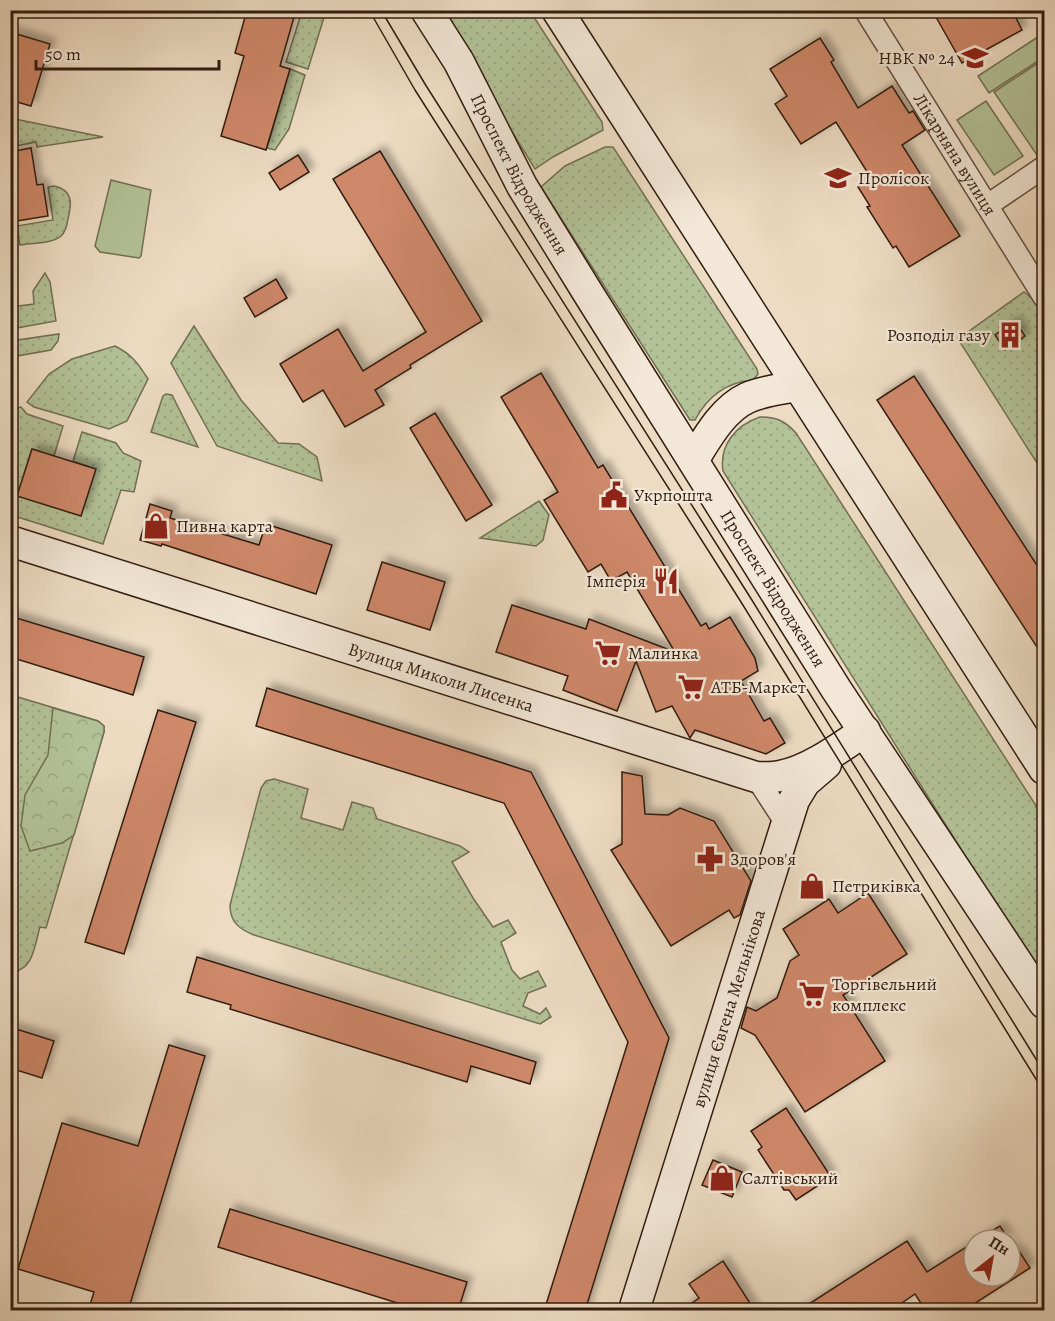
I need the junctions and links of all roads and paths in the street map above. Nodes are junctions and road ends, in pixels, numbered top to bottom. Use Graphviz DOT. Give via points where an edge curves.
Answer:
graph roads {
  1 [pos="426,10"];
  2 [pos="557,10"];
  3 [pos="865,10"];
  4 [pos="1044,167"];
  5 [pos="988,205"];
  6 [pos="1044,297"];
  7 [pos="798,386"];
  8 [pos="693,459"];
  9 [pos="10,541"];
  10 [pos="866,731"];
  11 [pos="1044,769"];
  12 [pos="756,777"];
  13 [pos="786,823"];
  14 [pos="1042,996"];
  15 [pos="634,1311"];
  1 -- 8 [label="main road, Проспект Відродження" via="459,62 522,186"];
  2 -- 7 [label="main road"];
  3 -- 5 [label="street, Лікарняна вулиця"];
  4 -- 5 [label="street"];
  5 -- 6 [label="street, Лікарняна вулиця"];
  7 -- 8 [label="main road" via="744,399 711,432"];
  7 -- 11 [label="main road"];
  8 -- 10 [label="main road, Проспект Відродження"];
  9 -- 12 [label="main road, Вулиця Миколи Лисенка"];
  10 -- 12 [label="main road, Вулиця Миколи Лисенка" via="798,770"];
  10 -- 13 [label="main road, вулиця Євгена Мельнікова" via="805,782"];
  10 -- 14 [label="main road, Проспект Відродження"];
  12 -- 13 [label="street"];
  13 -- 15 [label="main road, вулиця Євгена Мельнікова"];
}
